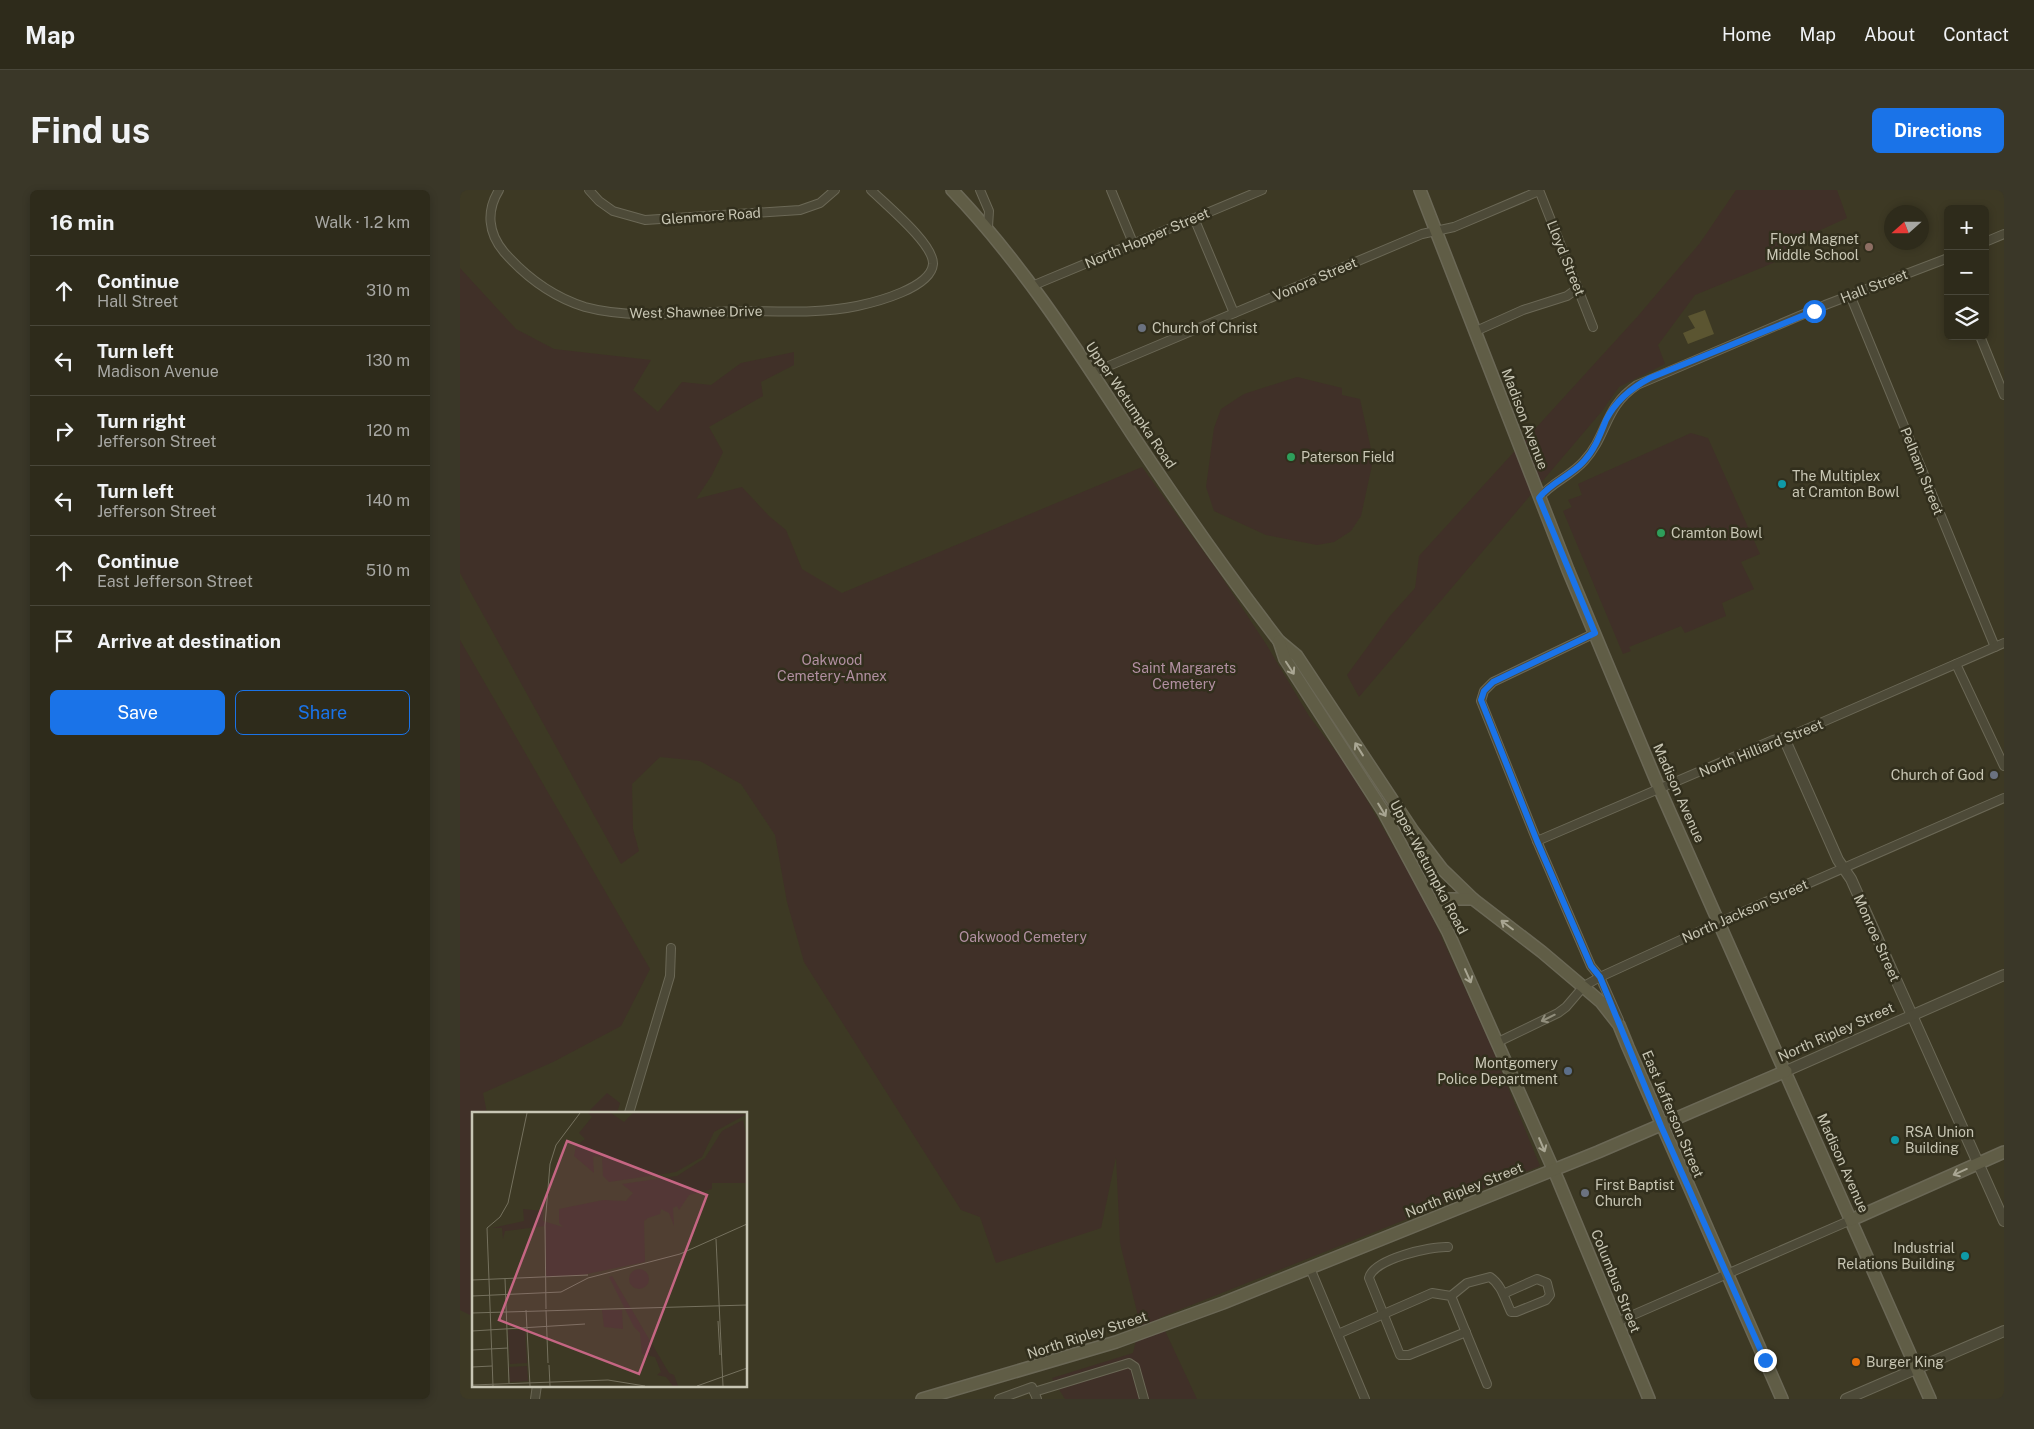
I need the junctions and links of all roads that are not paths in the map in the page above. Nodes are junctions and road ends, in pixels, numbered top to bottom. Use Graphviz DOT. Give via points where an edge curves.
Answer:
graph roads {
  1 [pos="499,190"];
  2 [pos="589,190"];
  3 [pos="835,190"];
  4 [pos="870,190"];
  5 [pos="952,190"];
  6 [pos="980,190"];
  7 [pos="1111,190"];
  8 [pos="1262,190"];
  9 [pos="1420,190"];
  10 [pos="1539,190"];
  11 [pos="1248,193"];
  12 [pos="1194,218"];
  13 [pos="988,227"];
  14 [pos="1437,231"];
  15 [pos="2004,234"];
  16 [pos="1989,240"];
  17 [pos="1133,243"];
  18 [pos="1944,260"];
  19 [pos="1032,286"];
  20 [pos="1578,288"];
  21 [pos="1850,295"];
  22 [pos="1234,313"];
  23 [pos="1593,327"];
  24 [pos="1476,331"];
  25 [pos="1982,340"];
  26 [pos="1092,373"];
  27 [pos="2004,395"];
  28 [pos="1539,498"];
  29 [pos="1595,633"];
  30 [pos="1279,641"];
  31 [pos="2004,643"];
  32 [pos="1995,647"];
  33 [pos="1956,664"];
  34 [pos="1784,738"];
  35 [pos="2004,766"];
  36 [pos="1375,774"];
  37 [pos="1365,781"];
  38 [pos="1660,790"];
  39 [pos="2004,798"];
  40 [pos="1537,841"];
  41 [pos="1844,868"];
  42 [pos="1473,899"];
  43 [pos="1720,922"];
  44 [pos="1448,932"];
  45 [pos="671,948"];
  46 [pos="2004,975"];
  47 [pos="1600,977"];
  48 [pos="1584,986"];
  49 [pos="1912,1015"];
  50 [pos="1498,1042"];
  51 [pos="1628,1047"];
  52 [pos="1786,1071"];
  53 [pos="629,1112"];
  54 [pos="1532,1120"];
  55 [pos="1661,1126"];
  56 [pos="2004,1152"];
  57 [pos="1978,1163"];
  58 [pos="1554,1170"];
  59 [pos="1851,1220"];
  60 [pos="2004,1221"];
  61 [pos="1448,1247"];
  62 [pos="1310,1268"];
  63 [pos="1728,1275"];
  64 [pos="1503,1294"];
  65 [pos="1450,1296"];
  66 [pos="1382,1315"];
  67 [pos="1617,1322"];
  68 [pos="2004,1331"];
  69 [pos="1466,1332"];
  70 [pos="1338,1334"];
  71 [pos="1917,1369"];
  72 [pos="1487,1384"];
  73 [pos="538,1386"];
  74 [pos="1034,1393"];
  75 [pos="937,1397"];
  76 [pos="535,1399"];
  77 [pos="922,1399"];
  78 [pos="999,1399"];
  79 [pos="1144,1399"];
  80 [pos="1366,1399"];
  81 [pos="1649,1399"];
  82 [pos="1782,1399"];
  83 [pos="1846,1399"];
  84 [pos="1930,1399"];
  1 -- 4 [label="street, West Shawnee Drive" via="490,214 495,241 528,277 583,306 621,313 816,310 856,306 916,285 927,277 933,263 926,246"];
  2 -- 3 [label="street, Glenmore Road" via="613,211 645,220 800,210 820,203"];
  5 -- 13 [label="main road, Upper Wetumpka Road"];
  6 -- 13 [label="street" via="988,211"];
  7 -- 17 [label="street"];
  8 -- 11 [label="street, North Hopper Street"];
  9 -- 14 [label="main road, Madison Avenue"];
  10 -- 14 [label="street, Vonora Street" via="1454,227"];
  10 -- 20 [label="street, Lloyd Street"];
  11 -- 12 [label="street, North Hopper Street"];
  12 -- 17 [label="street, North Hopper Street"];
  12 -- 22 [label="street"];
  13 -- 19 [label="main road, Upper Wetumpka Road"];
  14 -- 22 [label="street, Vonora Street" via="1422,234"];
  14 -- 24 [label="main road, Madison Avenue"];
  15 -- 16 [label="street"];
  17 -- 19 [label="street, North Hopper Street"];
  18 -- 21 [label="street, Hall Street"];
  19 -- 26 [label="main road, Upper Wetumpka Road"];
  20 -- 23 [label="street, Lloyd Street"];
  20 -- 24 [label="street" via="1567,296 1523,310"];
  21 -- 28 [label="street, Hall Street" via="1637,385 1614,407 1595,447 1584,461"];
  21 -- 32 [label="street, Pelham Street"];
  22 -- 26 [label="street, Vonora Street"];
  24 -- 28 [label="main road, Madison Avenue"];
  25 -- 27 [label="street"];
  26 -- 30 [label="main road, Upper Wetumpka Road" via="1180,504"];
  28 -- 29 [label="main road, Madison Avenue"];
  29 -- 38 [label="main road, Madison Avenue"];
  29 -- 40 [label="street, East Jefferson Street" via="1493,682 1481,696"];
  36 -- 30 [label="main road, Upper Wetumpka Road, one-way" via="1291,649"];
  30 -- 37 [label="main road, Upper Wetumpka Road, one-way" via="1285,659"];
  31 -- 32 [label="street, North Hilliard Street"];
  32 -- 33 [label="street, North Hilliard Street"];
  33 -- 34 [label="street, North Hilliard Street"];
  33 -- 35 [label="street"];
  34 -- 38 [label="street, North Hilliard Street"];
  34 -- 41 [label="street, Monroe Street"];
  36 -- 37 [label="main road"];
  36 -- 42 [label="main road, Upper Wetumpka Road" via="1427,850 1453,882"];
  37 -- 44 [label="main road, Upper Wetumpka Road, one-way"];
  38 -- 40 [label="street, North Hilliard Street"];
  38 -- 43 [label="main road, Madison Avenue"];
  39 -- 41 [label="street, North Jackson Street"];
  40 -- 47 [label="street, East Jefferson Street" via="1591,966"];
  41 -- 43 [label="street, North Jackson Street"];
  41 -- 49 [label="street, Monroe Street"];
  42 -- 44 [label="main road" via="1454,897 1444,902"];
  48 -- 42 [label="main road, Upper Wetumpka Road, one-way"];
  43 -- 47 [label="street, North Jackson Street"];
  43 -- 52 [label="main road, Madison Avenue"];
  44 -- 50 [label="main road, Upper Wetumpka Road, one-way"];
  45 -- 53 [label="street" via="670,976"];
  46 -- 49 [label="street, North Ripley Street"];
  47 -- 48 [label="street, North Jackson Street"];
  47 -- 51 [label="street, East Jefferson Street"];
  48 -- 50 [label="street, North Jackson Street, one-way" via="1558,1013"];
  48 -- 51 [label="main road, Upper Wetumpka Road" via="1611,1013"];
  49 -- 52 [label="street, North Ripley Street"];
  49 -- 57 [label="street, Monroe Street"];
  50 -- 54 [label="main road, Upper Wetumpka Road"];
  51 -- 55 [label="main road, East Jefferson Street"];
  52 -- 55 [label="main road, North Ripley Street"];
  52 -- 59 [label="main road, Madison Avenue"];
  54 -- 58 [label="main road, Columbus Street, one-way"];
  55 -- 58 [label="main road, North Ripley Street"];
  55 -- 63 [label="main road, East Jefferson Street"];
  56 -- 57 [label="main road"];
  57 -- 59 [label="main road, one-way"];
  57 -- 60 [label="street, Monroe Street"];
  58 -- 62 [label="main road, North Ripley Street"];
  58 -- 67 [label="main road, Columbus Street"];
  59 -- 63 [label="street"];
  59 -- 71 [label="main road, Madison Avenue"];
  61 -- 66 [label="street" via="1426,1248 1373,1269 1369,1278"];
  62 -- 70 [label="street"];
  62 -- 75 [label="main road, North Ripley Street" via="1116,1342"];
  63 -- 67 [label="street"];
  63 -- 82 [label="main road, East Jefferson Street"];
  64 -- 64 [label="street" via="1511,1312 1516,1312 1546,1300 1550,1289 1547,1283 1537,1279"];
  64 -- 65 [label="street" via="1494,1280 1486,1277 1467,1284"];
  65 -- 66 [label="street" via="1432,1293"];
  65 -- 69 [label="street"];
  66 -- 69 [label="street" via="1400,1355 1405,1356"];
  66 -- 70 [label="street"];
  67 -- 81 [label="main road, Columbus Street"];
  68 -- 71 [label="street"];
  69 -- 72 [label="street"];
  70 -- 80 [label="street"];
  71 -- 83 [label="street"];
  71 -- 84 [label="main road, Madison Avenue"];
  73 -- 76 [label="street"];
  74 -- 78 [label="street"];
  74 -- 79 [label="street" via="1125,1363 1134,1367"];
  75 -- 77 [label="main road, North Ripley Street"];
}
